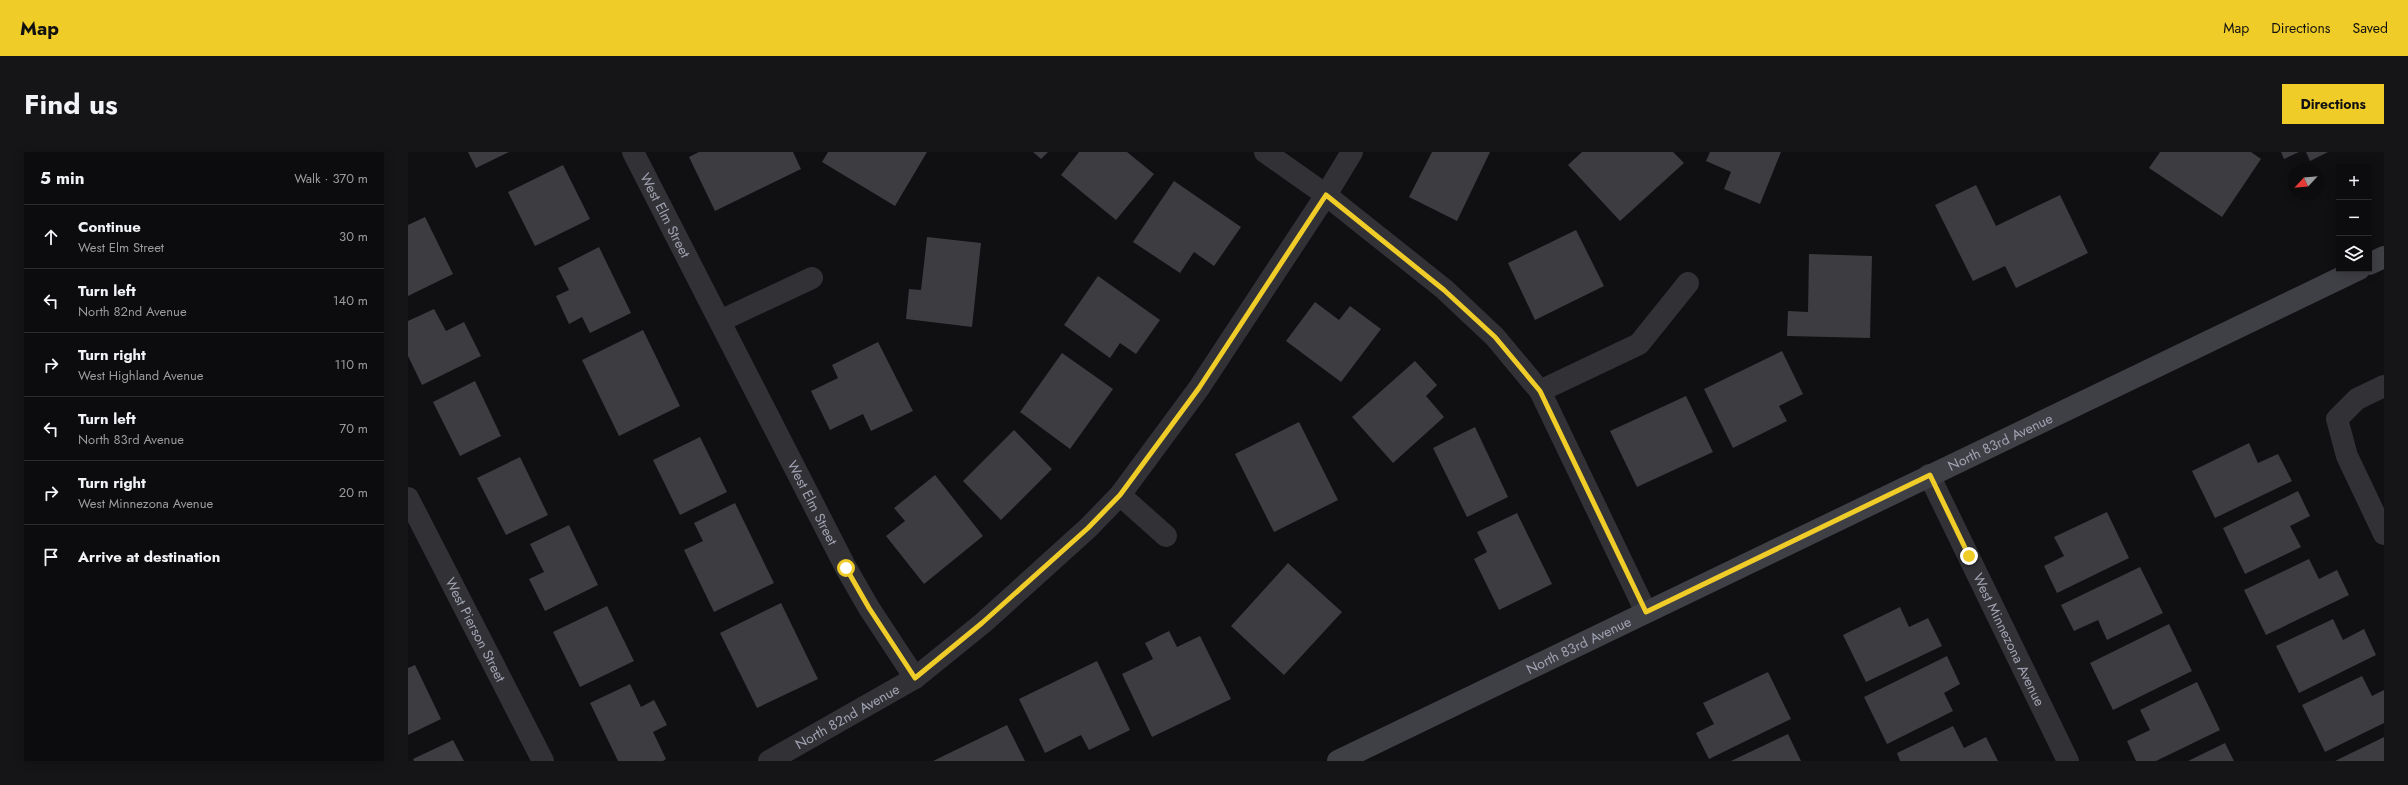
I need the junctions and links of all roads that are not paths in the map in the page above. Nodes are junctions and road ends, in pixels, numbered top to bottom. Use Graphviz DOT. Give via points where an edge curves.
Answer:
graph roads {
  1 [pos="633,152"];
  2 [pos="1265,152"];
  3 [pos="1352,152"];
  4 [pos="1326,195"];
  5 [pos="2384,257"];
  6 [pos="2372,263"];
  7 [pos="2353,272"];
  8 [pos="812,278"];
  9 [pos="1688,283"];
  10 [pos="720,321"];
  11 [pos="2384,386"];
  12 [pos="1540,391"];
  13 [pos="1930,475"];
  14 [pos="1120,495"];
  15 [pos="408,498"];
  16 [pos="2384,534"];
  17 [pos="1166,536"];
  18 [pos="1646,612"];
  19 [pos="915,678"];
  20 [pos="543,761"];
  21 [pos="769,761"];
  22 [pos="1338,761"];
  23 [pos="2068,761"];
  1 -- 10 [label="street, West Elm Street"];
  2 -- 4 [label="street"];
  3 -- 4 [label="street, North 82nd Avenue"];
  4 -- 12 [label="street" via="1450,295 1495,337"];
  4 -- 14 [label="street, North 82nd Avenue" via="1199,388"];
  5 -- 6 [label="main road"];
  7 -- 13 [label="main road, North 83rd Avenue"];
  8 -- 10 [label="street"];
  9 -- 12 [label="street" via="1638,344"];
  10 -- 19 [label="street, West Elm Street" via="846,568"];
  11 -- 16 [label="street" via="2357,399 2337,420 2347,456"];
  12 -- 18 [label="street"];
  13 -- 18 [label="main road, North 83rd Avenue"];
  13 -- 23 [label="street, West Minnezona Avenue"];
  14 -- 17 [label="street"];
  14 -- 19 [label="street, North 82nd Avenue" via="1088,528 982,623"];
  15 -- 20 [label="street, West Pierson Street"];
  18 -- 22 [label="main road, North 83rd Avenue"];
  19 -- 21 [label="street, North 82nd Avenue"];
}
